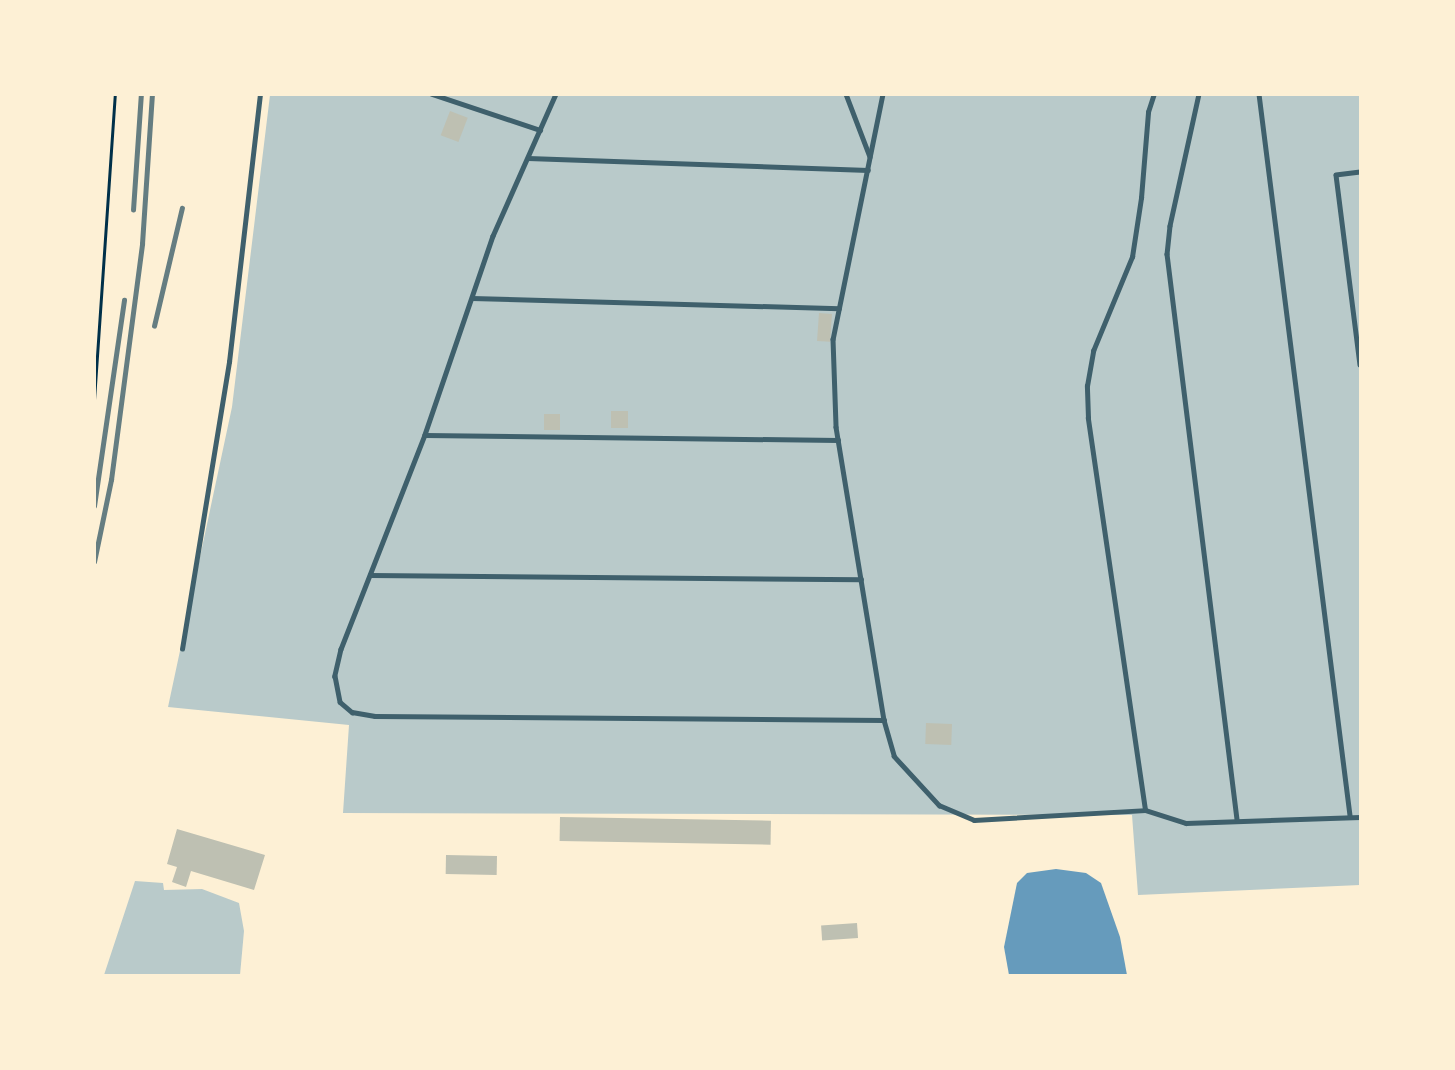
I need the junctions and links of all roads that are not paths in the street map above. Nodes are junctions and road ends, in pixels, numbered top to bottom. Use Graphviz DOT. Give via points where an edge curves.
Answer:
graph roads {
  1 [pos="260,94"];
  2 [pos="432,94"];
  3 [pos="556,94"];
  4 [pos="846,94"];
  5 [pos="883,94"];
  6 [pos="1154,94"];
  7 [pos="1199,94"];
  8 [pos="1259,94"];
  9 [pos="540,130"];
  10 [pos="527,158"];
  11 [pos="870,158"];
  12 [pos="868,170"];
  13 [pos="1360,172"];
  14 [pos="472,298"];
  15 [pos="839,308"];
  16 [pos="1360,364"];
  17 [pos="425,435"];
  18 [pos="838,440"];
  19 [pos="370,575"];
  20 [pos="861,579"];
  21 [pos="182,649"];
  22 [pos="884,720"];
  23 [pos="1145,810"];
  24 [pos="1350,815"];
  25 [pos="1360,817"];
  26 [pos="1237,819"];
  1 -- 21 [label="lane" via="229,362"];
  2 -- 9 [label="lane"];
  3 -- 9 [label="lane"];
  4 -- 11 [label="lane"];
  5 -- 11 [label="lane"];
  6 -- 23 [label="lane" via="1148,112 1132,257 1093,351 1087,386"];
  7 -- 26 [label="lane" via="1167,254"];
  8 -- 24 [label="lane"];
  9 -- 10 [label="lane"];
  10 -- 12 [label="lane"];
  10 -- 14 [label="lane"];
  11 -- 12 [label="lane"];
  12 -- 15 [label="lane"];
  13 -- 16 [label="lane" via="1336,175"];
  14 -- 15 [label="lane"];
  14 -- 17 [label="lane"];
  15 -- 18 [label="lane" via="833,339"];
  17 -- 18 [label="lane"];
  17 -- 19 [label="lane"];
  18 -- 20 [label="lane"];
  19 -- 20 [label="lane"];
  19 -- 22 [label="lane" via="335,676 340,702 352,712 375,716"];
  20 -- 22 [label="lane"];
  22 -- 23 [label="lane" via="894,756 939,805 974,820"];
  23 -- 26 [label="lane" via="1186,824"];
  24 -- 25 [label="lane"];
  24 -- 26 [label="lane"];
}
